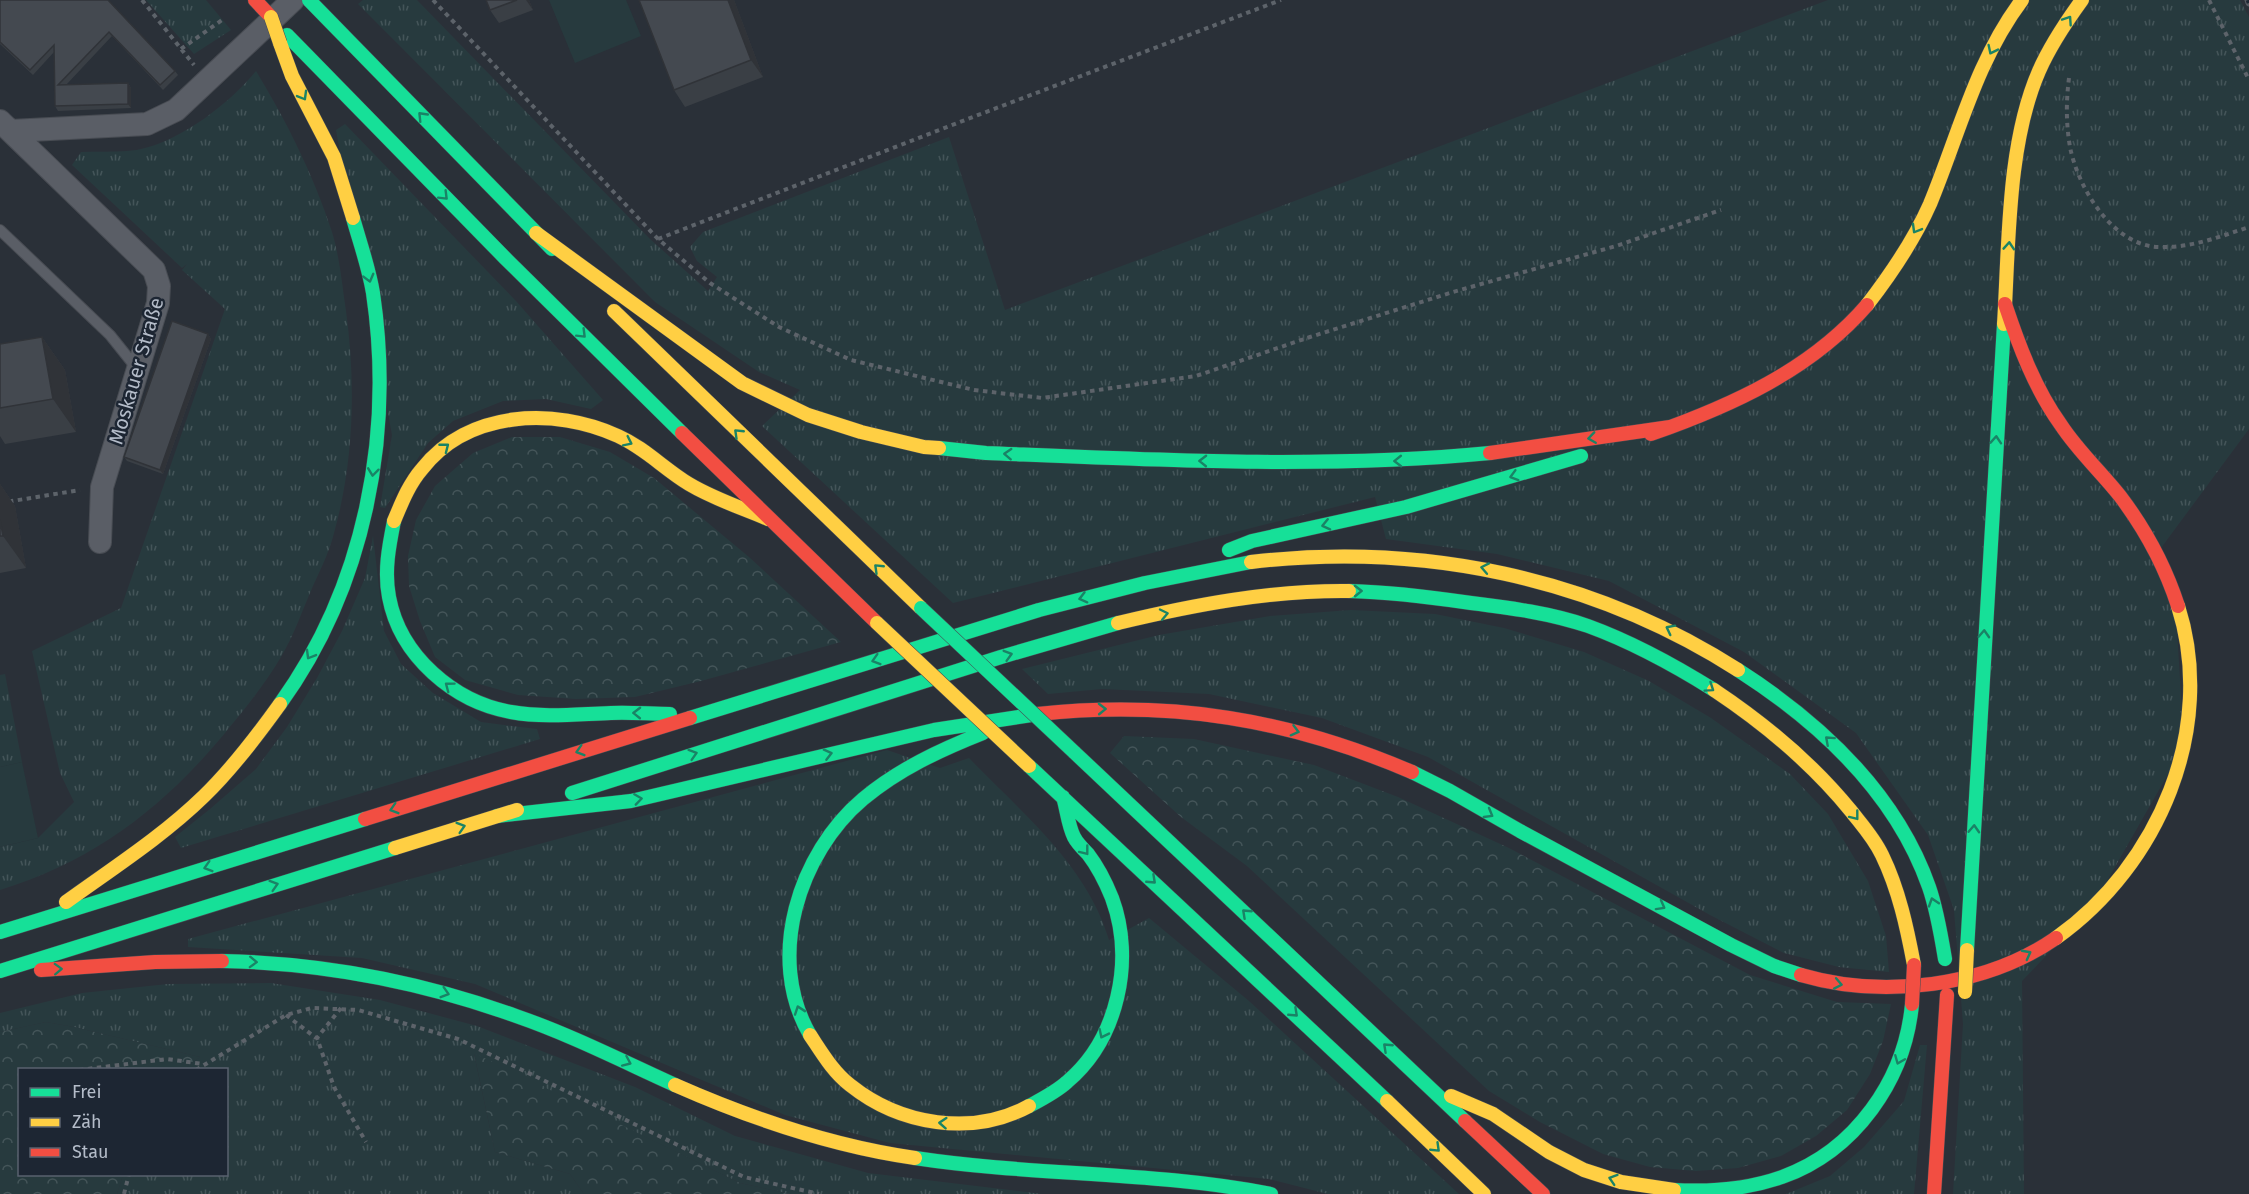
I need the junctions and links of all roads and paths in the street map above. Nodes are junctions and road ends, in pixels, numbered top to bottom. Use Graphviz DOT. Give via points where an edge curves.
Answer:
graph roads {
  1 [pos="142,0"];
  2 [pos="293,0"];
  3 [pos="433,0"];
  4 [pos="1281,0"];
  5 [pos="2022,0"];
  6 [pos="2082,0"];
  7 [pos="2209,0"];
  8 [pos="256,2"];
  9 [pos="313,4"];
  10 [pos="222,20"];
  11 [pos="284,39"];
  12 [pos="182,49"];
  13 [pos="2069,71"];
  14 [pos="207,80"];
  15 [pos="2249,80"];
  16 [pos="4,131"];
  17 [pos="1721,210"];
  18 [pos="2249,227"];
  19 [pos="0,230"];
  20 [pos="536,233"];
  21 [pos="658,239"];
  22 [pos="2005,304"];
  23 [pos="138,370"];
  24 [pos="1670,427"];
  25 [pos="102,487"];
  26 [pos="0,502"];
  27 [pos="768,519"];
  28 [pos="100,542"];
  29 [pos="1140,583"];
  30 [pos="1043,712"];
  31 [pos="696,715"];
  32 [pos="1063,798"];
  33 [pos="496,816"];
  34 [pos="42,918"];
  35 [pos="0,932"];
  36 [pos="0,971"];
  37 [pos="341,1008"];
  38 [pos="286,1015"];
  39 [pos="316,1038"];
  40 [pos="204,1064"];
  41 [pos="95,1068"];
  42 [pos="199,1068"];
  43 [pos="1941,1073"];
  44 [pos="1430,1087"];
  45 [pos="366,1142"];
  46 [pos="128,1176"];
  47 [pos="124,1194"];
  48 [pos="819,1194"];
  49 [pos="1271,1194"];
  50 [pos="1484,1194"];
  51 [pos="1543,1194"];
  52 [pos="1934,1194"];
  1 -- 12 [label="path"];
  2 -- 14 [label="street"];
  3 -- 21 [label="path"];
  4 -- 21 [label="path"];
  5 -- 24 [label="highway, one-way" via="1971,93 1927,209 1866,307 1836,337 1783,376 1753,393"];
  22 -- 6 [label="highway, one-way" via="2013,183 2023,120 2039,71"];
  7 -- 15 [label="path"];
  8 -- 11 [label="highway"];
  20 -- 9 [label="highway, one-way"];
  10 -- 12 [label="path"];
  11 -- 27 [label="highway, one-way"];
  11 -- 34 [label="highway, one-way" via="292,76 334,157 373,291 381,369 378,430 372,483 359,537 341,595 314,649 249,747 204,796 158,836"];
  12 -- 14 [label="path"];
  13 -- 18 [label="path" via="2071,149 2090,197 2107,221 2126,237 2157,247 2190,246"];
  14 -- 16 [label="street" via="176,110 147,124"];
  16 -- 23 [label="street, Moskauer Straße" via="154,270 159,286 158,303"];
  17 -- 21 [label="path" via="1196,376 1042,398 974,390 851,360 779,327 710,283"];
  19 -- 23 [label="lane" via="110,334"];
  24 -- 20 [label="highway, one-way" via="1417,460 1297,463 1126,459 924,447 808,415 742,384"];
  44 -- 20 [label="highway, one-way, bridge" via="921,609"];
  30 -- 22 [label="highway, one-way" via="1105,709 1217,715 1318,737 1438,785 1721,940 1772,965 1812,978 1891,989 1952,980 2005,966 2067,929 2105,896 2130,866 2158,820 2175,777 2184,746 2191,687 2188,647 2158,552 2126,505 2060,425 2033,378"];
  43 -- 22 [label="highway, one-way, bridge" via="1962,1002 1967,950"];
  23 -- 25 [label="street, Moskauer Straße"];
  24 -- 29 [label="highway, one-way" via="1406,507 1252,541"];
  25 -- 26 [label="path"];
  25 -- 28 [label="street, Moskauer Straße"];
  31 -- 27 [label="highway, one-way" via="520,715 481,704 452,689 405,640 392,611 386,584 390,530 404,494 424,465 447,444 499,420 531,416 594,427 634,445 690,485"];
  27 -- 32 [label="highway, bridge"];
  29 -- 31 [label="highway, one-way"];
  43 -- 29 [label="highway, one-way" via="1947,995 1938,918 1924,873 1893,813 1861,772 1809,722 1758,682 1671,628 1616,605 1527,577 1423,559 1323,556 1259,561"];
  32 -- 30 [label="highway, one-way" via="1075,839 1106,884 1117,914 1122,979 1102,1038 1085,1064 1060,1088 1002,1119 964,1125 922,1122 888,1110 830,1068 796,1006 790,974 790,930 802,887 823,845 847,814 879,787 914,763"];
  33 -- 30 [label="highway, one-way" via="644,799 924,730"];
  31 -- 34 [label="highway, one-way"];
  32 -- 50 [label="highway, one-way"];
  36 -- 33 [label="highway, one-way"];
  33 -- 44 [label="highway, one-way, bridge" via="1087,632 1245,598 1370,591 1563,618 1614,636 1700,681 1751,715 1799,753 1837,792 1874,841 1893,880 1914,965 1908,1039 1893,1076 1870,1111 1846,1138 1816,1161 1782,1178 1744,1187 1696,1192 1620,1182 1586,1170 1550,1152 1493,1114"];
  34 -- 35 [label="highway"];
  36 -- 49 [label="highway, one-way" via="220,961 327,968 380,976 516,1016 762,1121 826,1140 898,1156 1211,1184"];
  37 -- 38 [label="path" via="312,1008"];
  37 -- 39 [label="path"];
  37 -- 48 [label="path" via="458,1039 744,1176"];
  38 -- 39 [label="path"];
  38 -- 40 [label="path"];
  39 -- 45 [label="path" via="334,1087"];
  40 -- 41 [label="path" via="168,1059"];
  40 -- 42 [label="path"];
  43 -- 52 [label="highway"];
  44 -- 51 [label="highway"];
  46 -- 47 [label="path"];
}
